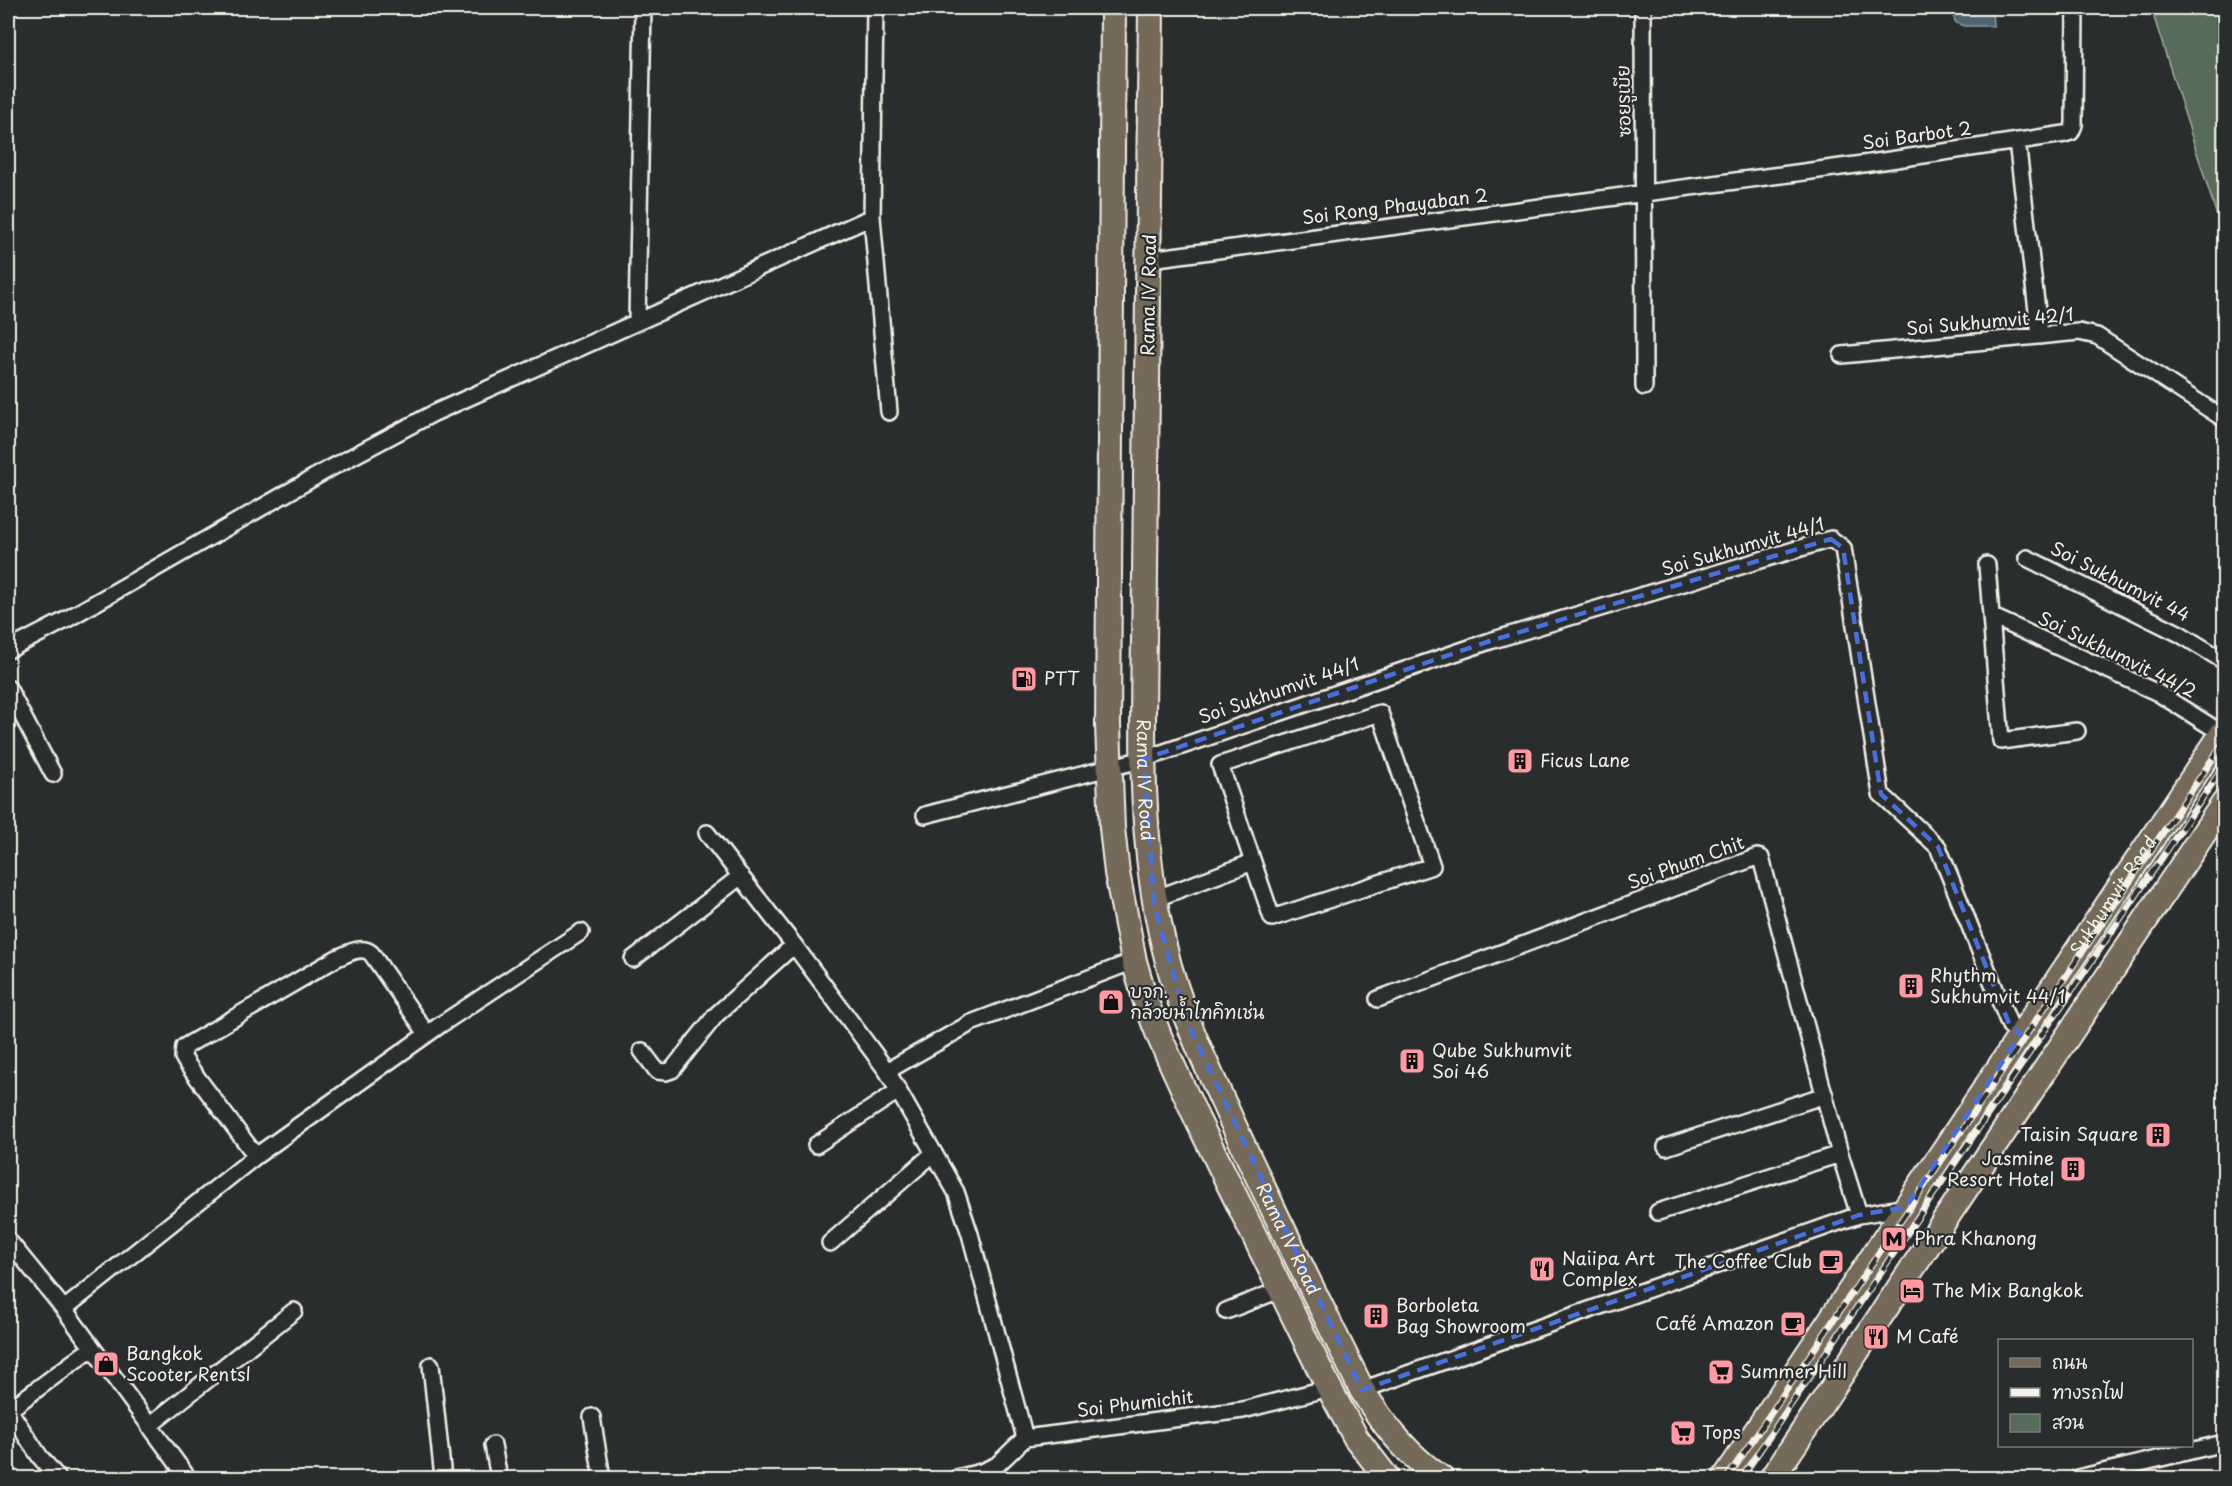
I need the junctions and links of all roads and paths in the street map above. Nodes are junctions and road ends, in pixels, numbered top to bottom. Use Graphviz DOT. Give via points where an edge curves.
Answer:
graph roads {
  1 [pos="644,8"];
  2 [pos="875,8"];
  3 [pos="1113,8"];
  4 [pos="1151,8"];
  5 [pos="1643,8"];
  6 [pos="2075,8"];
  7 [pos="2017,141"];
  8 [pos="1645,194"];
  9 [pos="872,217"];
  10 [pos="1150,258"];
  11 [pos="637,321"];
  12 [pos="2040,336"];
  13 [pos="1842,356"];
  14 [pos="1644,387"];
  15 [pos="889,412"];
  16 [pos="2224,419"];
  17 [pos="2027,558"];
  18 [pos="1987,565"];
  19 [pos="1991,616"];
  20 [pos="8,650"];
  21 [pos="2224,661"];
  22 [pos="8,688"];
  23 [pos="2077,731"];
  24 [pos="2224,734"];
  25 [pos="1144,759"];
  26 [pos="1109,769"];
  27 [pos="53,774"];
  28 [pos="2224,803"];
  29 [pos="925,815"];
  30 [pos="707,833"];
  31 [pos="1253,862"];
  32 [pos="741,876"];
  33 [pos="1154,899"];
  34 [pos="581,932"];
  35 [pos="794,945"];
  36 [pos="633,959"];
  37 [pos="1134,961"];
  38 [pos="1378,999"];
  39 [pos="427,1034"];
  40 [pos="2021,1034"];
  41 [pos="642,1051"];
  42 [pos="887,1071"];
  43 [pos="898,1090"];
  44 [pos="1825,1095"];
  45 [pos="816,1144"];
  46 [pos="1666,1147"];
  47 [pos="934,1154"];
  48 [pos="1840,1154"];
  49 [pos="256,1156"];
  50 [pos="1906,1207"];
  51 [pos="1658,1212"];
  52 [pos="1859,1215"];
  53 [pos="8,1240"];
  54 [pos="830,1243"];
  55 [pos="1281,1289"];
  56 [pos="64,1310"];
  57 [pos="294,1311"];
  58 [pos="1226,1311"];
  59 [pos="92,1348"];
  60 [pos="431,1365"];
  61 [pos="1329,1388"];
  62 [pos="1362,1390"];
  63 [pos="592,1417"];
  64 [pos="149,1426"];
  65 [pos="1025,1438"];
  66 [pos="2224,1443"];
  67 [pos="493,1445"];
  68 [pos="58,1479"];
  69 [pos="188,1479"];
  70 [pos="443,1479"];
  71 [pos="499,1479"];
  72 [pos="602,1479"];
  73 [pos="957,1479"];
  74 [pos="1387,1479"];
  75 [pos="1441,1479"];
  76 [pos="1725,1479"];
  77 [pos="1772,1479"];
  78 [pos="2078,1479"];
  1 -- 11 [label="street"];
  2 -- 9 [label="street"];
  3 -- 26 [label="main road, Rama IV Road"];
  4 -- 10 [label="main road, Rama IV Road"];
  5 -- 8 [label="street, ซอยรูเบีย"];
  6 -- 7 [label="street, Soi Barbot 2" via="2071,132"];
  7 -- 8 [label="street, Soi Barbot 2"];
  7 -- 12 [label="street"];
  8 -- 10 [label="street, Soi Rong Phayaban 2"];
  8 -- 14 [label="street, ซอยรูเบีย"];
  9 -- 11 [label="street"];
  9 -- 15 [label="street"];
  10 -- 25 [label="main road, Rama IV Road"];
  11 -- 20 [label="street" via="434,413"];
  12 -- 13 [label="street, Soi Sukhumvit 42/1"];
  12 -- 16 [label="street, Soi Sukhumvit 42/1" via="2079,332 2097,336"];
  17 -- 21 [label="street, Soi Sukhumvit 44" via="2180,634"];
  18 -- 19 [label="street"];
  19 -- 23 [label="street" via="2001,741"];
  19 -- 24 [label="street, Soi Sukhumvit 44/2" via="2158,693"];
  22 -- 27 [label="street"];
  24 -- 40 [label="main road, Sukhumvit Road"];
  25 -- 26 [label="street"];
  25 -- 33 [label="main road, Rama IV Road" via="1148,861"];
  25 -- 40 [label="street, Soi Sukhumvit 44/1" via="1490,641 1831,539 1843,548 1881,794 1938,847 2010,1026"];
  26 -- 29 [label="street"];
  26 -- 37 [label="main road, Rama IV Road" via="1117,873"];
  28 -- 77 [label="main road"];
  30 -- 32 [label="street"];
  31 -- 31 [label="street" via="1220,765 1380,713 1432,866 1272,918"];
  31 -- 33 [label="street"];
  32 -- 35 [label="street"];
  32 -- 36 [label="street"];
  33 -- 62 [label="main road, Rama IV Road" via="1187,1022 1244,1150"];
  34 -- 39 [label="street"];
  35 -- 41 [label="street" via="716,1015 672,1070 657,1071"];
  35 -- 42 [label="street"];
  37 -- 42 [label="street" via="971,1023"];
  37 -- 55 [label="main road, Rama IV Road" via="1160,1038"];
  38 -- 44 [label="street, Soi Phum Chit" via="1757,857 1761,858"];
  39 -- 49 [label="street"];
  39 -- 49 [label="street" via="371,953 360,949 337,958 184,1047 187,1064"];
  40 -- 50 [label="main road, Sukhumvit Road"];
  42 -- 43 [label="street"];
  43 -- 45 [label="street"];
  43 -- 47 [label="street"];
  44 -- 46 [label="street"];
  44 -- 48 [label="street, Soi Phum Chit"];
  47 -- 54 [label="street"];
  47 -- 65 [label="street" via="956,1192 970,1234"];
  48 -- 51 [label="street"];
  48 -- 52 [label="street, Soi Phum Chit"];
  49 -- 56 [label="street"];
  50 -- 52 [label="street"];
  50 -- 76 [label="main road, Sukhumvit Road"];
  52 -- 62 [label="street"];
  53 -- 56 [label="street"];
  55 -- 58 [label="street"];
  55 -- 61 [label="main road, Rama IV Road"];
  56 -- 59 [label="street"];
  57 -- 64 [label="street"];
  59 -- 64 [label="street"];
  59 -- 68 [label="street" via="9,1410"];
  60 -- 70 [label="street"];
  61 -- 65 [label="street, Soi Phumichit" via="1243,1410"];
  61 -- 74 [label="main road, Rama IV Road" via="1356,1438"];
  62 -- 75 [label="main road, Rama IV Road" via="1381,1422"];
  63 -- 72 [label="street"];
  64 -- 69 [label="street"];
  65 -- 73 [label="street" via="997,1465"];
  66 -- 78 [label="street"];
  67 -- 71 [label="street"];
}
